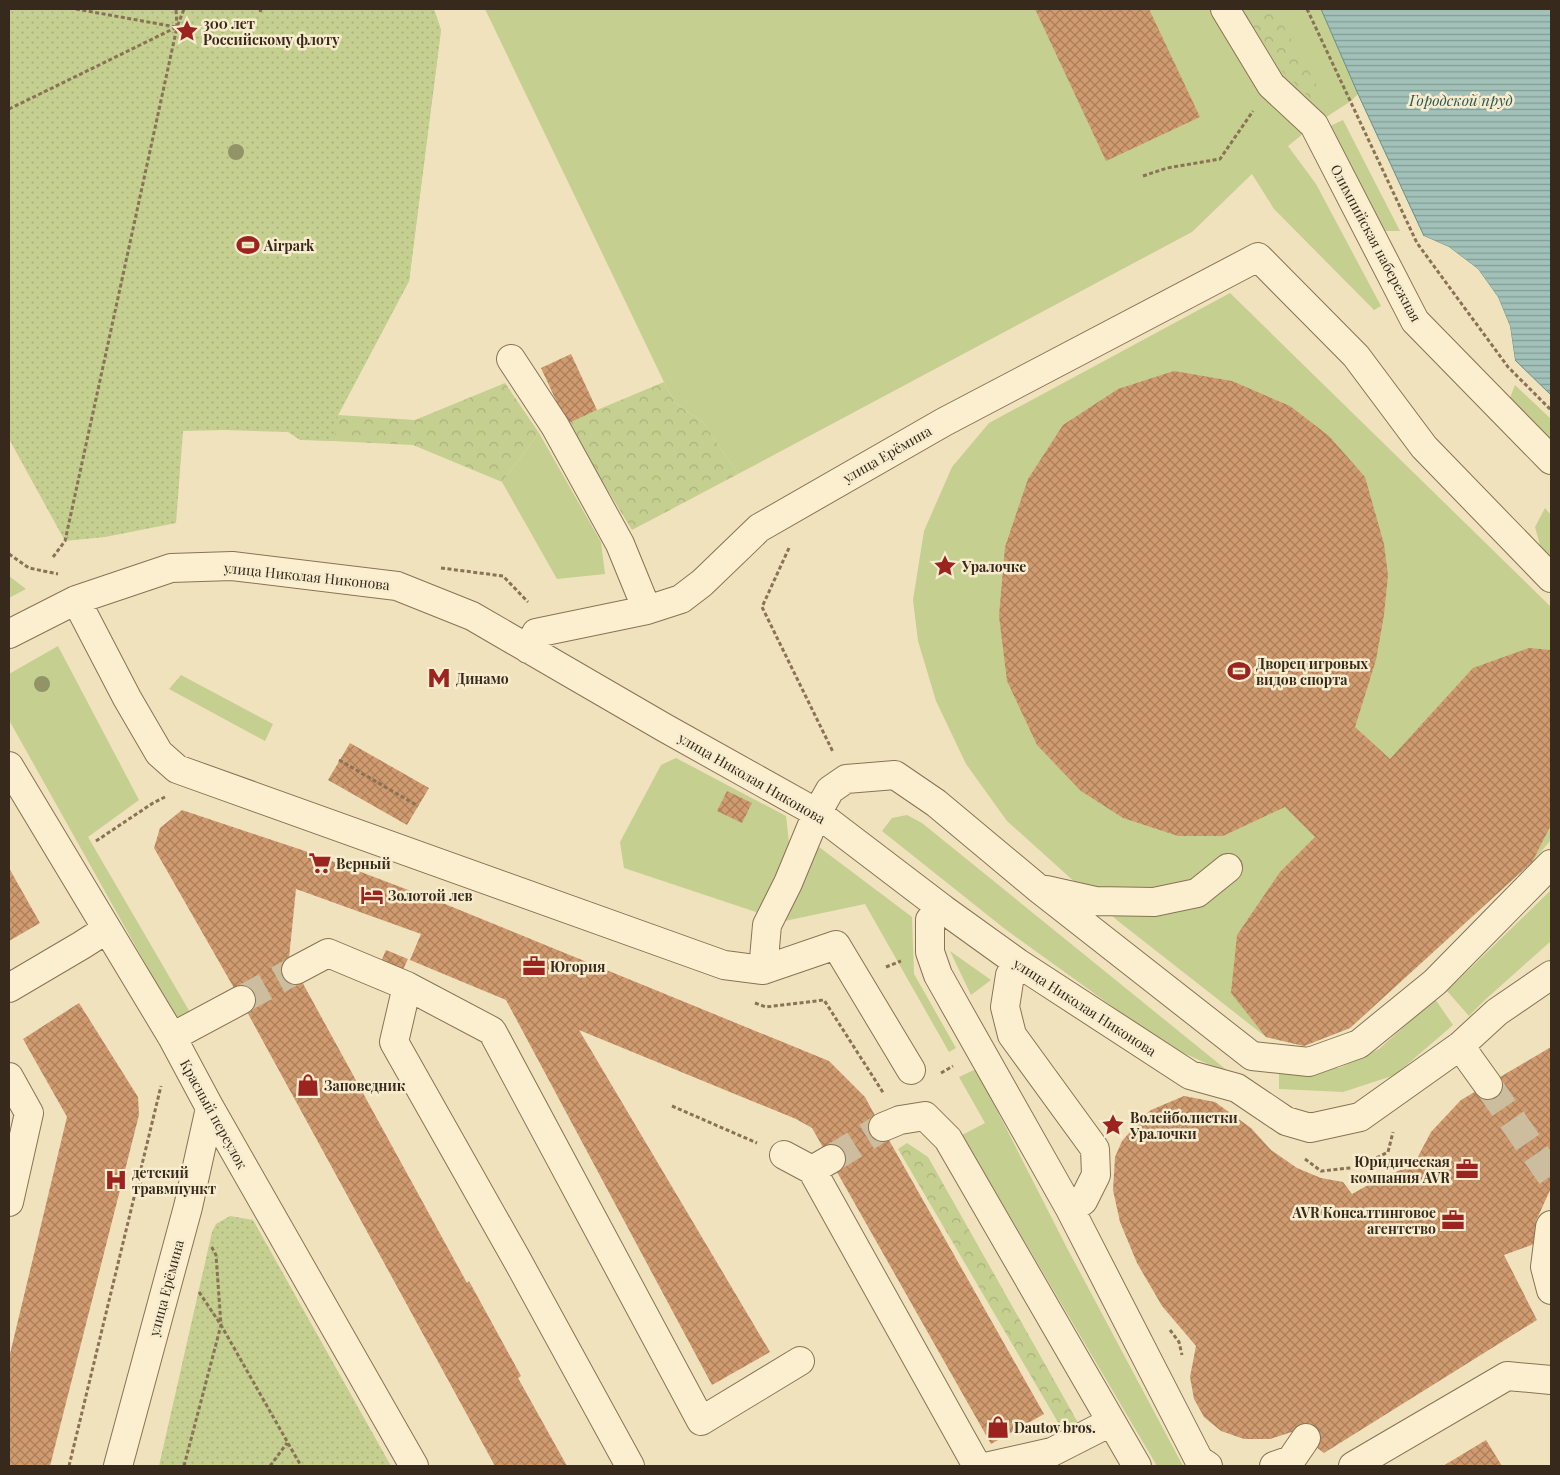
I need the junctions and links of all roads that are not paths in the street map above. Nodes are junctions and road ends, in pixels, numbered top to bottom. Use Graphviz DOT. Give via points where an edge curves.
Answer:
graph roads {
  1 [pos="1225,9"];
  2 [pos="511,359"];
  3 [pos="1551,460"];
  4 [pos="1551,578"];
  5 [pos="76,600"];
  6 [pos="647,610"];
  7 [pos="9,634"];
  8 [pos="528,649"];
  9 [pos="9,766"];
  10 [pos="817,813"];
  11 [pos="1551,864"];
  12 [pos="1228,868"];
  13 [pos="1040,889"];
  14 [pos="943,909"];
  15 [pos="107,928"];
  16 [pos="1018,963"];
  17 [pos="296,970"];
  18 [pos="763,970"];
  19 [pos="1551,975"];
  20 [pos="407,986"];
  21 [pos="9,988"];
  22 [pos="240,1000"];
  23 [pos="172,1037"];
  24 [pos="1460,1046"];
  25 [pos="911,1070"];
  26 [pos="9,1077"];
  27 [pos="1488,1085"];
  28 [pos="210,1108"];
  29 [pos="883,1127"];
  30 [pos="784,1155"];
  31 [pos="9,1202"];
  32 [pos="1070,1209"];
  33 [pos="1551,1224"];
  34 [pos="1551,1290"];
  35 [pos="800,1361"];
  36 [pos="1551,1380"];
  37 [pos="1111,1422"];
  38 [pos="1306,1438"];
  39 [pos="118,1466"];
  40 [pos="414,1466"];
  41 [pos="630,1466"];
  42 [pos="977,1466"];
  43 [pos="990,1466"];
  44 [pos="1137,1466"];
  45 [pos="1208,1466"];
  46 [pos="1274,1466"];
  47 [pos="1353,1466"];
  1 -- 3 [label="street, Олимпийская набережная" via="1271,85 1314,124 1415,321"];
  2 -- 6 [label="street" via="554,426 620,544"];
  4 -- 6 [label="street, улица Ерёмина" via="1424,447 1356,356 1258,258 944,422 759,528 682,598"];
  5 -- 7 [label="street, улица Николая Никонова"];
  5 -- 8 [label="street, улица Николая Никонова" via="171,568 232,566 397,586 472,616"];
  5 -- 18 [label="street" via="159,753 177,769 724,964"];
  6 -- 8 [label="street, улица Ерёмина" via="536,633"];
  8 -- 10 [label="street, улица Николая Никонова"];
  9 -- 15 [label="street, Красный переулок"];
  10 -- 13 [label="street" via="830,790 846,779 895,775 936,803"];
  10 -- 14 [label="street, улица Николая Никонова"];
  10 -- 18 [label="street" via="767,925"];
  11 -- 13 [label="street" via="1435,982 1359,1044 1309,1062 1252,1056"];
  12 -- 13 [label="street" via="1196,893 1154,902 1095,901"];
  14 -- 16 [label="street, улица Николая Никонова"];
  14 -- 32 [label="street" via="930,920 930,952 938,975"];
  15 -- 21 [label="street"];
  15 -- 23 [label="street, Красный переулок"];
  16 -- 24 [label="street, улица Николая Никонова" via="1190,1075 1237,1088 1286,1121 1310,1128 1360,1117"];
  16 -- 32 [label="street" via="1010,975 1005,1007 1012,1035 1095,1149 1096,1176 1083,1201"];
  17 -- 20 [label="street" via="328,953"];
  18 -- 25 [label="street" via="836,945"];
  19 -- 24 [label="street, улица Николая Никонова" via="1497,1012"];
  20 -- 35 [label="street" via="492,1031 701,1421"];
  20 -- 41 [label="street" via="394,1042"];
  22 -- 23 [label="street"];
  23 -- 28 [label="street, Красный переулок"];
  24 -- 27 [label="street"];
  26 -- 31 [label="street" via="29,1113"];
  28 -- 39 [label="street, улица Ерёмина" via="188,1207"];
  28 -- 40 [label="street, Красный переулок"];
  29 -- 37 [label="street" via="925,1116 948,1139"];
  30 -- 42 [label="street" via="821,1165"];
  32 -- 45 [label="street" via="1199,1460"];
  33 -- 34 [label="street" via="1545,1267"];
  36 -- 47 [label="street" via="1507,1376"];
  37 -- 43 [label="street" via="1052,1452"];
  37 -- 44 [label="street"];
  38 -- 46 [label="street" via="1291,1460"];
}
